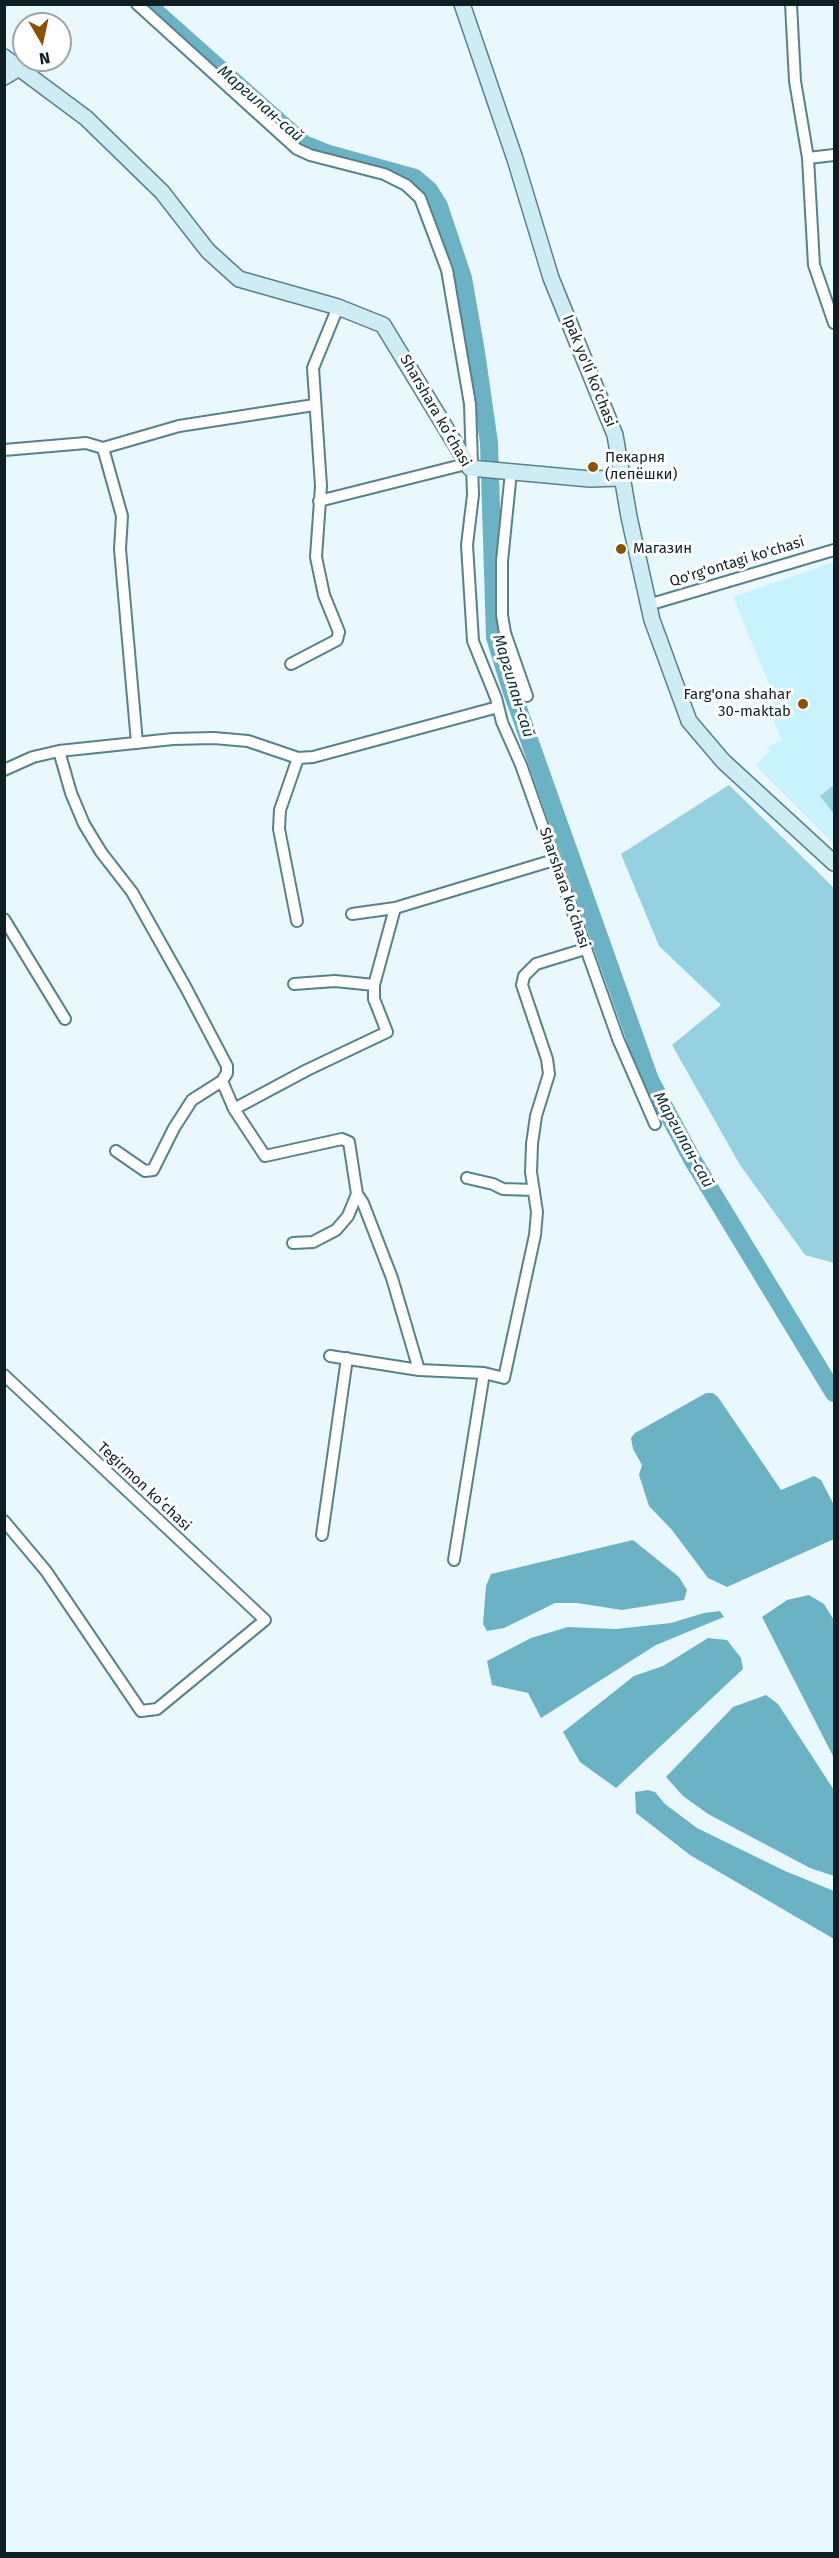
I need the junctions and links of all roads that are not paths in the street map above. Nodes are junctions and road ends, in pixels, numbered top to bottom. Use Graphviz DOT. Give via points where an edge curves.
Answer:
graph roads {
  1 [pos="137,4"];
  2 [pos="462,4"];
  3 [pos="791,4"];
  4 [pos="24,72"];
  5 [pos="834,155"];
  6 [pos="808,158"];
  7 [pos="338,307"];
  8 [pos="834,323"];
  9 [pos="314,405"];
  10 [pos="104,448"];
  11 [pos="4,450"];
  12 [pos="470,467"];
  13 [pos="511,472"];
  14 [pos="622,478"];
  15 [pos="319,501"];
  16 [pos="834,550"];
  17 [pos="648,605"];
  18 [pos="291,664"];
  19 [pos="527,696"];
  20 [pos="498,707"];
  21 [pos="137,743"];
  22 [pos="59,751"];
  23 [pos="298,758"];
  24 [pos="4,770"];
  25 [pos="554,860"];
  26 [pos="834,863"];
  27 [pos="395,908"];
  28 [pos="352,914"];
  29 [pos="4,919"];
  30 [pos="297,921"];
  31 [pos="585,949"];
  32 [pos="294,984"];
  33 [pos="374,985"];
  34 [pos="65,1019"];
  35 [pos="222,1081"];
  36 [pos="234,1109"];
  37 [pos="655,1124"];
  38 [pos="116,1151"];
  39 [pos="467,1178"];
  40 [pos="534,1190"];
  41 [pos="357,1194"];
  42 [pos="292,1243"];
  43 [pos="330,1356"];
  44 [pos="347,1358"];
  45 [pos="419,1370"];
  46 [pos="484,1373"];
  47 [pos="4,1375"];
  48 [pos="4,1521"];
  49 [pos="322,1534"];
  50 [pos="454,1560"];
  1 -- 12 [label="street" via="297,148 384,174 406,185 420,198 447,270 470,404"];
  2 -- 14 [label="main road, Ipak yo'li ko'chasi" via="551,278 615,435"];
  3 -- 6 [label="street" via="795,81"];
  4 -- 7 [label="main road, Sharshara koʻchasi" via="87,118 162,192 226,269 253,284"];
  5 -- 6 [label="street"];
  6 -- 8 [label="street" via="814,265"];
  7 -- 9 [label="street" via="313,368"];
  7 -- 12 [label="main road, Sharshara koʻchasi" via="383,324"];
  9 -- 10 [label="street" via="179,426"];
  9 -- 15 [label="street"];
  10 -- 11 [label="street" via="86,443"];
  10 -- 21 [label="street" via="122,516 120,549"];
  12 -- 13 [label="main road"];
  12 -- 15 [label="street"];
  12 -- 20 [label="street, Sharshara koʻchasi" via="473,495 467,566 473,641"];
  13 -- 14 [label="main road"];
  13 -- 19 [label="street" via="502,561 502,615"];
  14 -- 17 [label="main road, Ipak yo'li ko'chasi"];
  15 -- 18 [label="street" via="316,557 324,595 339,632 337,640"];
  16 -- 17 [label="street, Qo'rg'ontagi ko'chasi"];
  17 -- 26 [label="main road, Ipak yo'li ko'chasi" via="689,721 723,760"];
  20 -- 23 [label="street"];
  20 -- 25 [label="street, Sharshara koʻchasi"];
  21 -- 22 [label="street"];
  21 -- 23 [label="street" via="236,740"];
  22 -- 24 [label="street"];
  22 -- 35 [label="street" via="84,825 132,892 227,1066"];
  23 -- 30 [label="street" via="280,810 279,829"];
  25 -- 27 [label="street"];
  25 -- 31 [label="street, Sharshara koʻchasi"];
  27 -- 28 [label="street"];
  27 -- 33 [label="street"];
  29 -- 34 [label="street"];
  31 -- 37 [label="street, Sharshara koʻchasi"];
  31 -- 40 [label="street" via="536,964 524,975 522,985 549,1074 531,1144"];
  32 -- 33 [label="street" via="335,981"];
  33 -- 36 [label="street" via="374,999 387,1027 383,1036"];
  35 -- 36 [label="street"];
  35 -- 38 [label="street" via="192,1100 153,1170 145,1171"];
  36 -- 41 [label="street" via="265,1156 342,1139 349,1142"];
  39 -- 40 [label="street" via="503,1189"];
  40 -- 46 [label="street" via="535,1235 504,1378"];
  41 -- 42 [label="street" via="348,1216 336,1230 313,1242"];
  41 -- 45 [label="street" via="392,1278"];
  43 -- 44 [label="street"];
  44 -- 45 [label="street"];
  44 -- 49 [label="street"];
  45 -- 46 [label="street"];
  46 -- 50 [label="street"];
  47 -- 48 [label="street, Tegirmon koʻchasi" via="266,1620 157,1709 141,1711 46,1571"];
}
